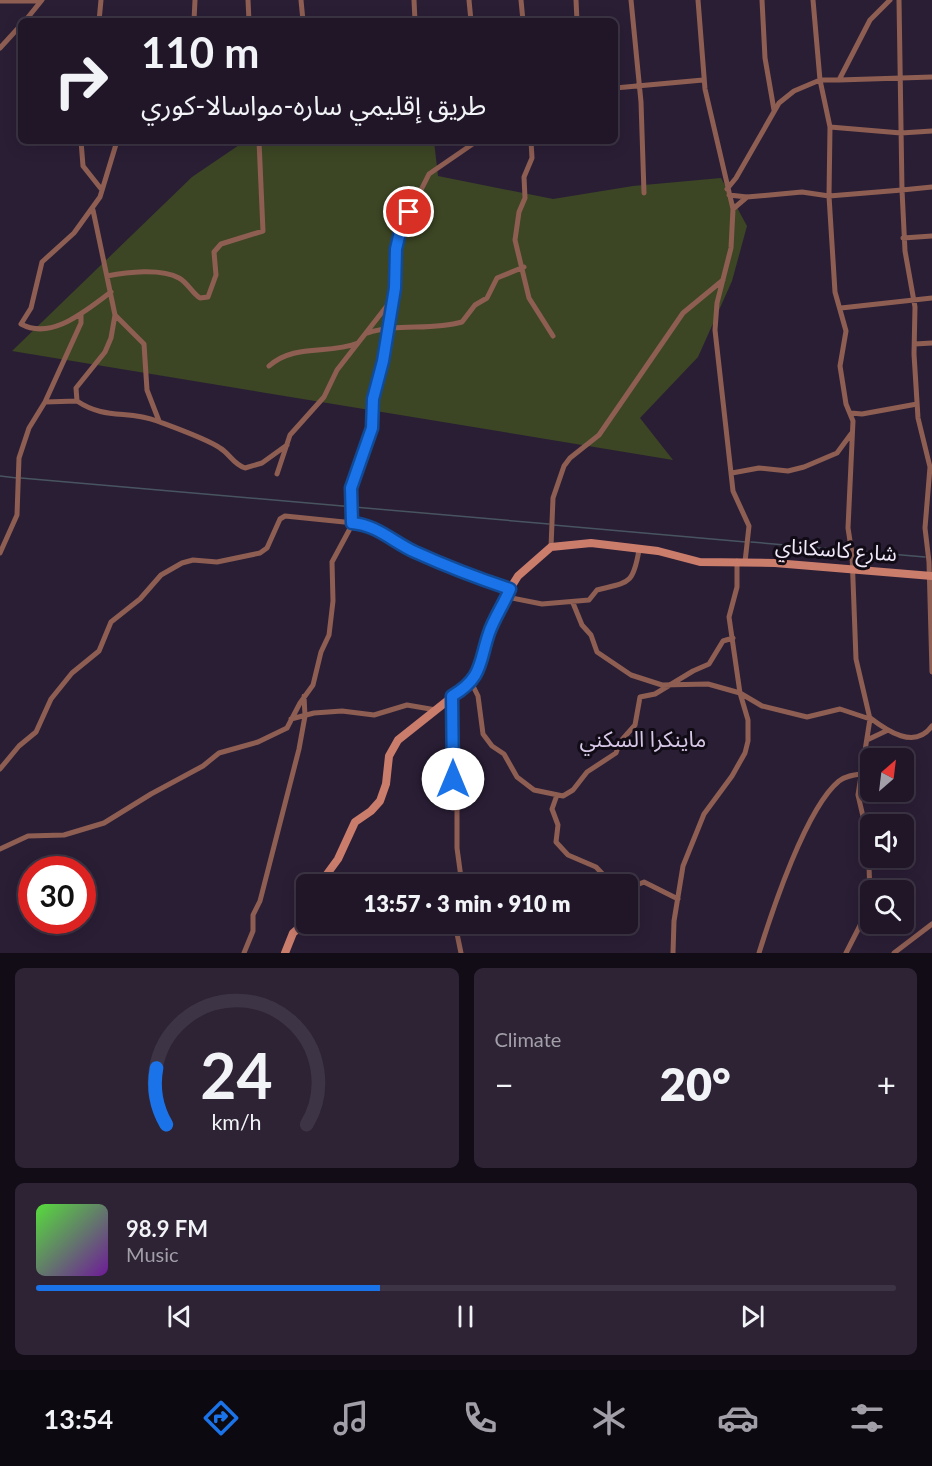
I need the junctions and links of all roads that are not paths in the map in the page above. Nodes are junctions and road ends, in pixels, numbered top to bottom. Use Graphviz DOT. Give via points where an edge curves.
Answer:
graph roads {
  1 [pos="41,0"];
  2 [pos="101,0"];
  3 [pos="195,0"];
  4 [pos="248,0"];
  5 [pos="301,0"];
  6 [pos="414,0"];
  7 [pos="469,0"];
  8 [pos="521,0"];
  9 [pos="576,0"];
  10 [pos="631,0"];
  11 [pos="698,0"];
  12 [pos="762,0"];
  13 [pos="813,0"];
  14 [pos="890,0"];
  15 [pos="898,0"];
  16 [pos="0,1"];
  17 [pos="27,18"];
  18 [pos="99,18"];
  19 [pos="194,18"];
  20 [pos="249,18"];
  21 [pos="303,18"];
  22 [pos="415,18"];
  23 [pos="471,18"];
  24 [pos="523,18"];
  25 [pos="577,18"];
  26 [pos="18,28"];
  27 [pos="0,48"];
  28 [pos="932,77"];
  29 [pos="901,79"];
  30 [pos="704,80"];
  31 [pos="820,80"];
  32 [pos="839,80"];
  33 [pos="639,86"];
  34 [pos="618,88"];
  35 [pos="774,110"];
  36 [pos="830,127"];
  37 [pos="932,131"];
  38 [pos="902,133"];
  39 [pos="81,144"];
  40 [pos="116,144"];
  41 [pos="259,144"];
  42 [pos="475,144"];
  43 [pos="531,144"];
  44 [pos="932,187"];
  45 [pos="102,190"];
  46 [pos="902,190"];
  47 [pos="728,192"];
  48 [pos="644,193"];
  49 [pos="829,196"];
  50 [pos="747,197"];
  51 [pos="733,209"];
  52 [pos="93,210"];
  53 [pos="932,236"];
  54 [pos="903,238"];
  55 [pos="524,267"];
  56 [pos="107,276"];
  57 [pos="723,280"];
  58 [pos="111,292"];
  59 [pos="932,298"];
  60 [pos="391,301"];
  61 [pos="914,301"];
  62 [pos="841,308"];
  63 [pos="81,314"];
  64 [pos="115,315"];
  65 [pos="388,327"];
  66 [pos="367,333"];
  67 [pos="553,336"];
  68 [pos="359,343"];
  69 [pos="932,343"];
  70 [pos="915,344"];
  71 [pos="269,366"];
  72 [pos="77,401"];
  73 [pos="45,402"];
  74 [pos="917,404"];
  75 [pos="851,413"];
  76 [pos="862,414"];
  77 [pos="853,421"];
  78 [pos="159,422"];
  79 [pos="853,431"];
  80 [pos="287,445"];
  81 [pos="930,453"];
  82 [pos="277,474"];
  83 [pos="732,474"];
  84 [pos="352,523"];
  85 [pos="551,547"];
  86 [pos="639,550"];
  87 [pos="0,553"];
  88 [pos="741,562"];
  89 [pos="852,569"];
  90 [pos="931,576"];
  91 [pos="508,593"];
  92 [pos="573,603"];
  93 [pos="733,638"];
  94 [pos="932,672"];
  95 [pos="471,682"];
  96 [pos="669,685"];
  97 [pos="740,693"];
  98 [pos="304,696"];
  99 [pos="452,696"];
  100 [pos="437,710"];
  101 [pos="305,716"];
  102 [pos="869,718"];
  103 [pos="291,719"];
  104 [pos="932,726"];
  105 [pos="886,731"];
  106 [pos="867,740"];
  107 [pos="866,748"];
  108 [pos="0,770"];
  109 [pos="860,774"];
  110 [pos="860,781"];
  111 [pos="557,795"];
  112 [pos="0,849"];
  113 [pos="327,874"];
  114 [pos="461,874"];
  115 [pos="603,874"];
  116 [pos="870,880"];
  117 [pos="638,884"];
  118 [pos="678,899"];
  119 [pos="932,924"];
  120 [pos="860,926"];
  121 [pos="296,930"];
  122 [pos="457,934"];
  123 [pos="244,953"];
  124 [pos="285,953"];
  125 [pos="461,953"];
  126 [pos="673,953"];
  127 [pos="759,953"];
  128 [pos="846,953"];
  129 [pos="894,953"];
  1 -- 16 [label="street"];
  1 -- 17 [label="street"];
  2 -- 18 [label="street"];
  3 -- 19 [label="street"];
  4 -- 20 [label="street"];
  5 -- 21 [label="street"];
  6 -- 22 [label="street"];
  7 -- 23 [label="street"];
  8 -- 24 [label="street"];
  9 -- 25 [label="street"];
  10 -- 33 [label="street"];
  11 -- 30 [label="street"];
  12 -- 35 [label="street" via="765,58"];
  13 -- 31 [label="street"];
  14 -- 32 [label="street" via="870,20"];
  15 -- 29 [label="street"];
  26 -- 27 [label="street"];
  28 -- 29 [label="street"];
  29 -- 32 [label="street"];
  29 -- 38 [label="street"];
  30 -- 33 [label="street"];
  30 -- 47 [label="street"];
  31 -- 32 [label="street"];
  31 -- 35 [label="street" via="794,91"];
  31 -- 36 [label="street"];
  33 -- 34 [label="street"];
  33 -- 48 [label="street"];
  35 -- 47 [label="street"];
  36 -- 38 [label="street"];
  36 -- 49 [label="street"];
  37 -- 38 [label="street"];
  38 -- 46 [label="street"];
  39 -- 45 [label="street" via="83,166"];
  40 -- 45 [label="street"];
  41 -- 56 [label="street" via="263,231 221,244 214,252 216,275 208,297 200,298 178,277 143,270"];
  42 -- 60 [label="street" via="441,163 426,178 400,232"];
  43 -- 55 [label="street" via="532,158 523,184 525,198 515,230"];
  44 -- 46 [label="street"];
  45 -- 52 [label="street"];
  46 -- 49 [label="street"];
  46 -- 54 [label="street"];
  47 -- 50 [label="street"];
  47 -- 51 [label="street"];
  49 -- 50 [label="street" via="802,192"];
  49 -- 62 [label="street" via="835,292"];
  50 -- 51 [label="street"];
  51 -- 57 [label="street" via="731,248"];
  52 -- 56 [label="street"];
  52 -- 63 [label="street" via="42,262 31,308 21,324 40,330 53,328"];
  53 -- 54 [label="street"];
  54 -- 61 [label="street"];
  55 -- 65 [label="street" via="497,278 487,298 475,305 462,322 430,328"];
  55 -- 67 [label="street" via="530,298"];
  56 -- 58 [label="street"];
  57 -- 83 [label="street" via="715,330"];
  57 -- 85 [label="street" via="683,313 599,435 564,466 553,498"];
  58 -- 63 [label="street"];
  58 -- 64 [label="street"];
  59 -- 61 [label="street"];
  60 -- 65 [label="street"];
  60 -- 66 [label="street"];
  61 -- 62 [label="street"];
  61 -- 70 [label="street"];
  62 -- 75 [label="street" via="846,340 840,366"];
  63 -- 73 [label="street" via="81,323"];
  64 -- 72 [label="street" via="105,352 76,388"];
  64 -- 78 [label="street" via="144,344 147,390"];
  65 -- 66 [label="street"];
  65 -- 84 [label="street" via="373,399 372,428 351,488"];
  66 -- 68 [label="street"];
  68 -- 71 [label="street" via="344,348 297,351"];
  68 -- 80 [label="street" via="333,376 324,398 293,432"];
  69 -- 70 [label="street"];
  70 -- 74 [label="street"];
  72 -- 73 [label="street"];
  72 -- 78 [label="street" via="104,414"];
  73 -- 87 [label="street" via="29,428 19,458 14,526"];
  74 -- 76 [label="street"];
  74 -- 81 [label="street"];
  75 -- 76 [label="street"];
  75 -- 77 [label="street"];
  76 -- 77 [label="street"];
  77 -- 79 [label="street"];
  78 -- 80 [label="street" via="219,446 233,462 245,468 262,463"];
  79 -- 83 [label="street" via="837,453 804,467 788,471 759,468"];
  79 -- 89 [label="street" via="848,528"];
  80 -- 82 [label="street"];
  81 -- 90 [label="street" via="925,528"];
  83 -- 88 [label="street" via="735,500 749,526"];
  84 -- 91 [label="street" via="364,524 413,551"];
  84 -- 98 [label="street" via="332,562 331,628 316,678"];
  84 -- 108 [label="street" via="285,516 267,548 260,553 217,562 193,560 161,575 140,599 111,622 99,651 72,673 51,699 36,732"];
  85 -- 86 [label="street, شارع كاسكاناي" via="591,543"];
  85 -- 91 [label="street" via="518,576"];
  86 -- 88 [label="street, شارع كاسكاناي" via="699,562"];
  86 -- 92 [label="street" via="630,579 615,588 597,590 589,600"];
  88 -- 89 [label="street, شارع كاسكاناي"];
  88 -- 93 [label="street" via="729,617"];
  89 -- 90 [label="street, شارع كاسكاناي"];
  89 -- 102 [label="street" via="856,659"];
  90 -- 94 [label="street"];
  91 -- 92 [label="street" via="542,604"];
  91 -- 95 [label="street" via="490,631 482,664"];
  92 -- 96 [label="street" via="597,652 606,660 631,675"];
  93 -- 96 [label="street" via="723,641 710,664"];
  93 -- 97 [label="street"];
  95 -- 99 [label="street"];
  95 -- 111 [label="street" via="478,696 481,729 487,740 504,754 524,785"];
  96 -- 97 [label="street" via="702,683"];
  96 -- 111 [label="street" via="640,697 635,725 616,753 587,772 568,794"];
  97 -- 102 [label="street" via="762,706 807,717 840,709"];
  97 -- 118 [label="street" via="749,729 745,753 704,814 683,866"];
  98 -- 101 [label="street"];
  98 -- 103 [label="street"];
  99 -- 100 [label="street"];
  99 -- 114 [label="street" via="452,769"];
  100 -- 101 [label="street" via="407,705 374,715 349,711"];
  100 -- 113 [label="street" via="398,740 389,756 380,801 355,822"];
  101 -- 103 [label="street"];
  101 -- 123 [label="street" via="261,897 253,915 253,931"];
  102 -- 105 [label="street"];
  102 -- 106 [label="street"];
  103 -- 112 [label="street" via="285,731 219,753 104,823 64,835 28,836"];
  104 -- 105 [label="street" via="913,738"];
  105 -- 106 [label="street"];
  106 -- 107 [label="street"];
  109 -- 127 [label="street" via="845,777 835,785 811,820"];
  110 -- 116 [label="street" via="858,795 868,838"];
  111 -- 115 [label="street" via="552,809 558,825 556,842 568,855"];
  117 -- 118 [label="street" via="644,882"];
  118 -- 126 [label="street"];
  119 -- 129 [label="street"];
  120 -- 128 [label="street"];
  121 -- 124 [label="street"];
  122 -- 125 [label="street"];
}
